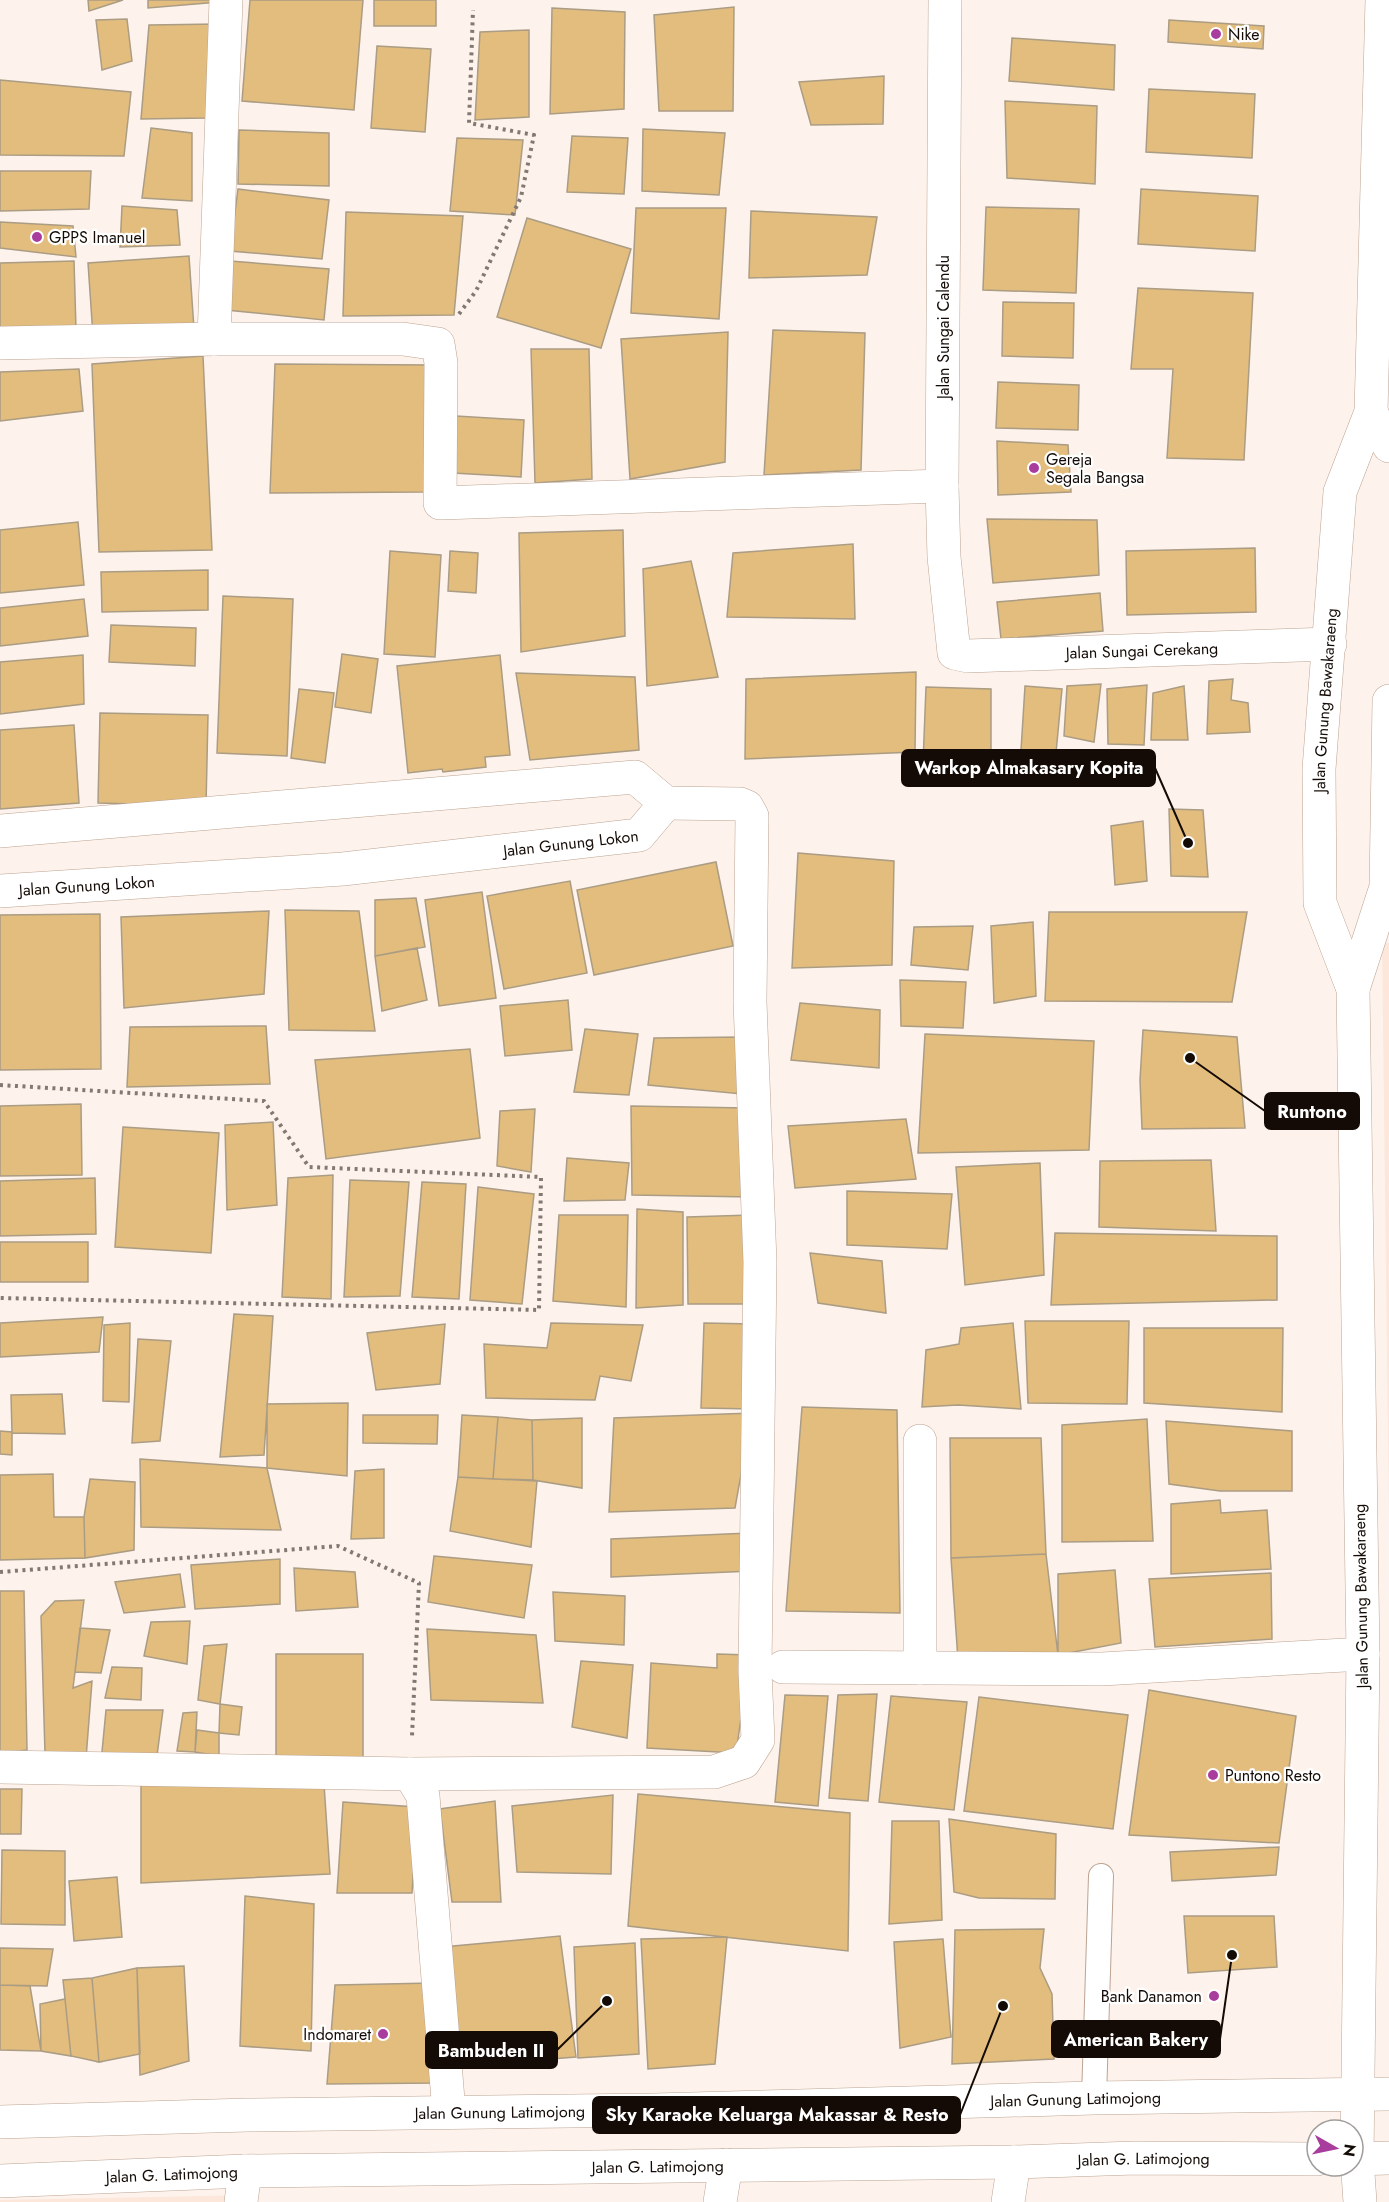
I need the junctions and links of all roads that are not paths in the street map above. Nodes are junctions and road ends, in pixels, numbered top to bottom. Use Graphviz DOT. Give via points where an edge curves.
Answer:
graph roads {
  1 [pos="226,0"];
  2 [pos="945,0"];
  3 [pos="1371,0"];
  4 [pos="1382,0"];
  5 [pos="214,339"];
  6 [pos="0,343"];
  7 [pos="1371,412"];
  8 [pos="1389,446"];
  9 [pos="942,486"];
  10 [pos="1330,644"];
  11 [pos="954,653"];
  12 [pos="1389,701"];
  13 [pos="666,803"];
  14 [pos="0,831"];
  15 [pos="0,891"];
  16 [pos="1353,989"];
  17 [pos="920,1441"];
  18 [pos="1362,1654"];
  19 [pos="783,1667"];
  20 [pos="920,1668"];
  21 [pos="0,1767"];
  22 [pos="410,1774"];
  23 [pos="1101,1876"];
  24 [pos="1373,2094"];
  25 [pos="1094,2098"];
  26 [pos="449,2112"];
  27 [pos="0,2122"];
  28 [pos="1305,2159"];
  29 [pos="1366,2159"];
  30 [pos="1014,2163"];
  31 [pos="726,2165"];
  32 [pos="0,2181"];
  33 [pos="243,2187"];
  34 [pos="720,2202"];
  35 [pos="1008,2202"];
  36 [pos="1360,2202"];
  1 -- 5 [label="street"];
  2 -- 9 [label="street, Jalan Sungai Calendu"];
  3 -- 4 [label="street"];
  4 -- 7 [label="street, Jalan Gunung Bawakaraeng"];
  5 -- 6 [label="street"];
  5 -- 9 [label="street" via="403,339 438,344 440,503"];
  7 -- 8 [label="street, Jalan Gunung Bawakaraeng"];
  7 -- 10 [label="street, Jalan Gunung Bawakaraeng" via="1340,492"];
  9 -- 11 [label="street, Jalan Sungai Calendu" via="944,557"];
  10 -- 11 [label="street, Jalan Sungai Cerekang" via="968,656"];
  10 -- 16 [label="street, Jalan Gunung Bawakaraeng" via="1319,770 1320,903"];
  12 -- 16 [label="street, Jalan Gunung Bawakaraeng" via="1386,886"];
  13 -- 14 [label="street" via="635,777"];
  13 -- 15 [label="street, Jalan Gunung Lokon" via="639,835 343,869"];
  13 -- 22 [label="street" via="740,804 752,816 750,1002 760,1262 755,1671 758,1740 744,1762 714,1772"];
  16 -- 18 [label="street, Jalan Gunung Bawakaraeng"];
  17 -- 20 [label="street"];
  18 -- 20 [label="street" via="1102,1669"];
  18 -- 24 [label="street, Jalan Gunung Bawakaraeng"];
  19 -- 20 [label="street"];
  21 -- 22 [label="street"];
  22 -- 26 [label="street" via="423,1796"];
  23 -- 25 [label="lane"];
  24 -- 25 [label="street, Jalan Gunung Latimojong"];
  24 -- 29 [label="street, Jalan Gunung Bawakaraeng"];
  25 -- 26 [label="street, Jalan Gunung Latimojong"];
  26 -- 27 [label="street, Jalan Gunung Latimojong"];
  28 -- 30 [label="street, Jalan G. Latimojong" via="1134,2158"];
  29 -- 36 [label="street, Jalan Gunung Bawakaraeng"];
  30 -- 31 [label="street, Jalan G. Latimojong"];
  30 -- 35 [label="street"];
  31 -- 33 [label="street, Jalan G. Latimojong"];
  31 -- 34 [label="street"];
  32 -- 33 [label="street, Jalan G. Latimojong"];
}
